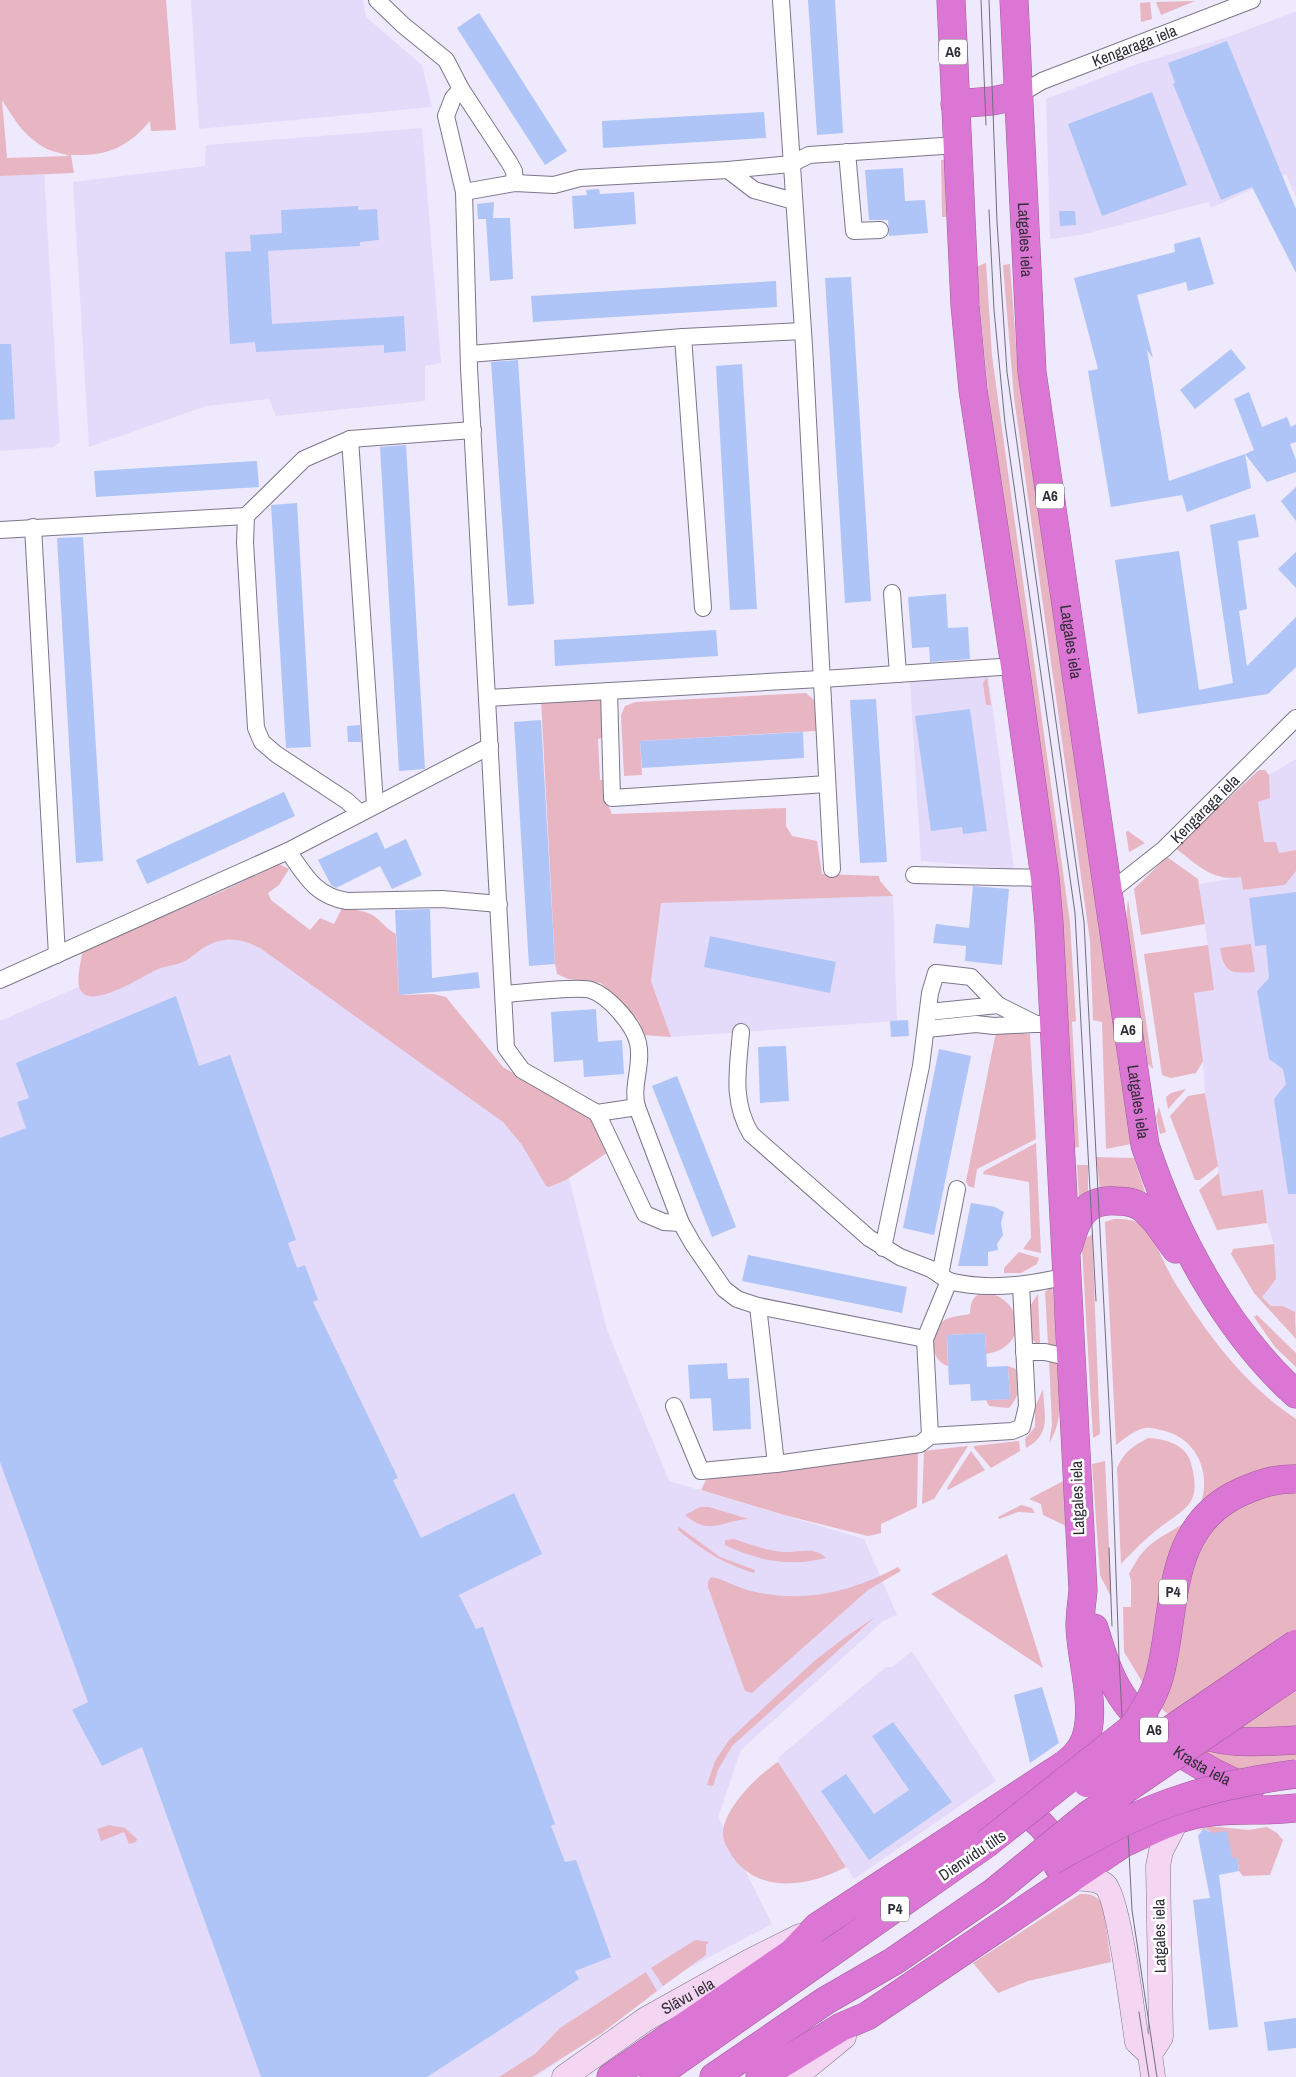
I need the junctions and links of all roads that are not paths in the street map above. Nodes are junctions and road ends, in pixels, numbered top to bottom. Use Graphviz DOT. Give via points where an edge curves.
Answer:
graph roads {
  1 [pos="377,0"];
  2 [pos="781,0"];
  3 [pos="951,0"];
  4 [pos="1014,0"];
  5 [pos="1249,1"];
  6 [pos="461,89"];
  7 [pos="1018,96"];
  8 [pos="955,104"];
  9 [pos="957,145"];
  10 [pos="847,152"];
  11 [pos="791,164"];
  12 [pos="728,170"];
  13 [pos="515,183"];
  14 [pos="464,192"];
  15 [pos="794,201"];
  16 [pos="880,230"];
  17 [pos="803,331"];
  18 [pos="683,337"];
  19 [pos="469,354"];
  20 [pos="473,430"];
  21 [pos="350,439"];
  22 [pos="246,516"];
  23 [pos="33,527"];
  24 [pos="0,530"];
  25 [pos="892,593"];
  26 [pos="703,608"];
  27 [pos="1015,666"];
  28 [pos="898,674"];
  29 [pos="823,679"];
  30 [pos="610,692"];
  31 [pos="488,698"];
  32 [pos="1296,718"];
  33 [pos="490,746"];
  34 [pos="827,784"];
  35 [pos="374,804"];
  36 [pos="360,813"];
  37 [pos="288,851"];
  38 [pos="832,869"];
  39 [pos="914,875"];
  40 [pos="1045,878"];
  41 [pos="1107,894"];
  42 [pos="499,904"];
  43 [pos="57,955"];
  44 [pos="0,980"];
  45 [pos="504,994"];
  46 [pos="998,1005"];
  47 [pos="929,1012"];
  48 [pos="1046,1024"];
  49 [pos="927,1029"];
  50 [pos="741,1032"];
  51 [pos="637,1107"];
  52 [pos="597,1113"];
  53 [pos="957,1189"];
  54 [pos="681,1223"];
  55 [pos="883,1248"];
  56 [pos="1067,1266"];
  57 [pos="1199,1271"];
  58 [pos="944,1278"];
  59 [pos="1021,1286"];
  60 [pos="758,1306"];
  61 [pos="925,1339"];
  62 [pos="1024,1352"];
  63 [pos="1071,1358"];
  64 [pos="1296,1394"];
  65 [pos="674,1406"];
  66 [pos="930,1436"];
  67 [pos="776,1464"];
  68 [pos="1296,1478"];
  69 [pos="1083,1590"];
  70 [pos="1296,1644"];
  71 [pos="1296,1674"];
  72 [pos="1296,1740"];
  73 [pos="1296,1774"];
  74 [pos="1296,1798"];
  75 [pos="1296,1808"];
  76 [pos="992,1811"];
  77 [pos="1177,1820"];
  78 [pos="986,1844"];
  79 [pos="1072,1878"];
  80 [pos="994,1892"];
  81 [pos="1021,1912"];
  82 [pos="817,1926"];
  83 [pos="867,2016"];
  84 [pos="1150,2054"];
  85 [pos="564,2077"];
  86 [pos="610,2077"];
  87 [pos="654,2077"];
  88 [pos="714,2077"];
  89 [pos="760,2077"];
  90 [pos="794,2077"];
  91 [pos="1154,2077"];
  1 -- 6 [label="street" via="446,60"];
  2 -- 11 [label="street"];
  3 -- 8 [label="highway, Latgales iela / A6"];
  4 -- 7 [label="highway, Latgales iela / A6"];
  5 -- 7 [label="street, Ķengaraga iela" via="1042,81"];
  6 -- 13 [label="street" via="509,162"];
  6 -- 14 [label="street" via="453,98 446,116"];
  7 -- 8 [label="highway" via="992,102"];
  7 -- 41 [label="highway, Latgales iela / A6" via="1032,372"];
  8 -- 9 [label="highway, Latgales iela / A6"];
  9 -- 10 [label="street"];
  9 -- 27 [label="highway, Latgales iela / A6" via="973,390"];
  10 -- 11 [label="street" via="809,155"];
  10 -- 16 [label="street" via="854,231"];
  11 -- 12 [label="street"];
  11 -- 15 [label="street"];
  12 -- 13 [label="street" via="580,178 554,185"];
  12 -- 15 [label="street" via="754,190"];
  13 -- 14 [label="street"];
  14 -- 19 [label="street"];
  15 -- 17 [label="street"];
  17 -- 18 [label="street"];
  17 -- 29 [label="street"];
  18 -- 19 [label="street"];
  18 -- 26 [label="street"];
  19 -- 20 [label="street"];
  20 -- 21 [label="street"];
  20 -- 31 [label="street"];
  21 -- 22 [label="street" via="304,459"];
  21 -- 35 [label="street"];
  22 -- 23 [label="street"];
  22 -- 36 [label="street" via="256,728 262,742 276,754"];
  23 -- 24 [label="street"];
  23 -- 43 [label="street"];
  25 -- 28 [label="street"];
  27 -- 28 [label="street"];
  27 -- 40 [label="highway, Latgales iela / A6"];
  28 -- 29 [label="street"];
  29 -- 30 [label="street"];
  29 -- 34 [label="street"];
  30 -- 31 [label="street"];
  30 -- 34 [label="street" via="612,798"];
  31 -- 33 [label="street"];
  32 -- 41 [label="street, Ķengaraga iela" via="1164,849"];
  33 -- 35 [label="street"];
  33 -- 42 [label="street"];
  34 -- 38 [label="street"];
  35 -- 36 [label="street"];
  36 -- 37 [label="street"];
  37 -- 42 [label="street" via="317,891 335,899 442,899"];
  37 -- 43 [label="street"];
  39 -- 40 [label="street"];
  40 -- 48 [label="highway, Latgales iela / A6"];
  41 -- 57 [label="highway, Latgales iela / A6" via="1145,1146"];
  42 -- 45 [label="street"];
  43 -- 44 [label="street"];
  45 -- 51 [label="street" via="590,990 604,997 631,1026 638,1044 633,1094"];
  45 -- 52 [label="street" via="506,1048 512,1059 522,1070"];
  46 -- 47 [label="street"];
  46 -- 47 [label="street" via="971,977 936,973"];
  46 -- 48 [label="street"];
  47 -- 49 [label="street"];
  48 -- 49 [label="street" via="976,1024"];
  48 -- 56 [label="highway, Latgales iela / A6"];
  49 -- 55 [label="street"];
  50 -- 55 [label="street" via="738,1104 751,1134"];
  51 -- 52 [label="street"];
  51 -- 54 [label="street"];
  52 -- 54 [label="street" via="645,1214 664,1222"];
  53 -- 58 [label="street"];
  54 -- 60 [label="street" via="724,1289 737,1299"];
  55 -- 58 [label="street"];
  56 -- 57 [label="highway, Latgales iela / A6" via="1073,1227 1090,1206 1123,1201 1144,1208 1175,1248"];
  56 -- 59 [label="street"];
  56 -- 63 [label="highway, Latgales iela / A6"];
  57 -- 64 [label="highway, Latgales iela / A6" via="1222,1308 1272,1370"];
  58 -- 59 [label="street" via="967,1286"];
  58 -- 61 [label="street"];
  59 -- 62 [label="street"];
  60 -- 61 [label="street"];
  60 -- 67 [label="street"];
  61 -- 66 [label="street"];
  62 -- 63 [label="street" via="1045,1352"];
  62 -- 66 [label="street" via="1027,1406 1022,1427 1012,1431"];
  63 -- 69 [label="highway, Latgales iela / A6"];
  65 -- 67 [label="street" via="701,1471"];
  66 -- 67 [label="street" via="920,1444"];
  68 -- 78 [label="highway, P4, bridge" via="1272,1480 1232,1496 1200,1524 1177,1571 1160,1675 1144,1712 1132,1728"];
  69 -- 72 [label="highway" via="1102,1616 1131,1680 1144,1699 1166,1717 1191,1731 1232,1741"];
  69 -- 74 [label="highway, Krasta iela / A6" via="1102,1657 1121,1695 1136,1715 1185,1756 1225,1779 1251,1789"];
  69 -- 76 [label="highway" via="1080,1626 1089,1697 1082,1746 1052,1774"];
  70 -- 78 [label="highway, Dienvidu tilts, bridge" via="1148,1746"];
  71 -- 80 [label="highway, bridge" via="1088,1815"];
  73 -- 80 [label="highway, P4, bridge" via="1235,1785 1175,1801 1101,1834"];
  75 -- 77 [label="highway" via="1271,1812 1204,1813"];
  76 -- 81 [label="highway" via="1013,1810 1035,1819 1049,1834 1057,1851 1055,1879"];
  76 -- 82 [label="highway"];
  77 -- 79 [label="highway" via="1122,1844"];
  77 -- 84 [label="street, Latgales iela" via="1164,1844 1158,1866 1161,2037"];
  78 -- 87 [label="highway, Dienvidu tilts / P4"];
  79 -- 81 [label="highway"];
  79 -- 84 [label="street" via="1097,1882 1110,1892 1117,1914 1137,2042"];
  80 -- 88 [label="highway, P4" via="894,1961 824,2001"];
  81 -- 83 [label="highway"];
  82 -- 85 [label="street, Slāvu iela" via="646,2019"];
  82 -- 86 [label="highway" via="792,1953"];
  83 -- 89 [label="highway" via="841,2027"];
  83 -- 90 [label="street"];
  84 -- 91 [label="street"];
}
